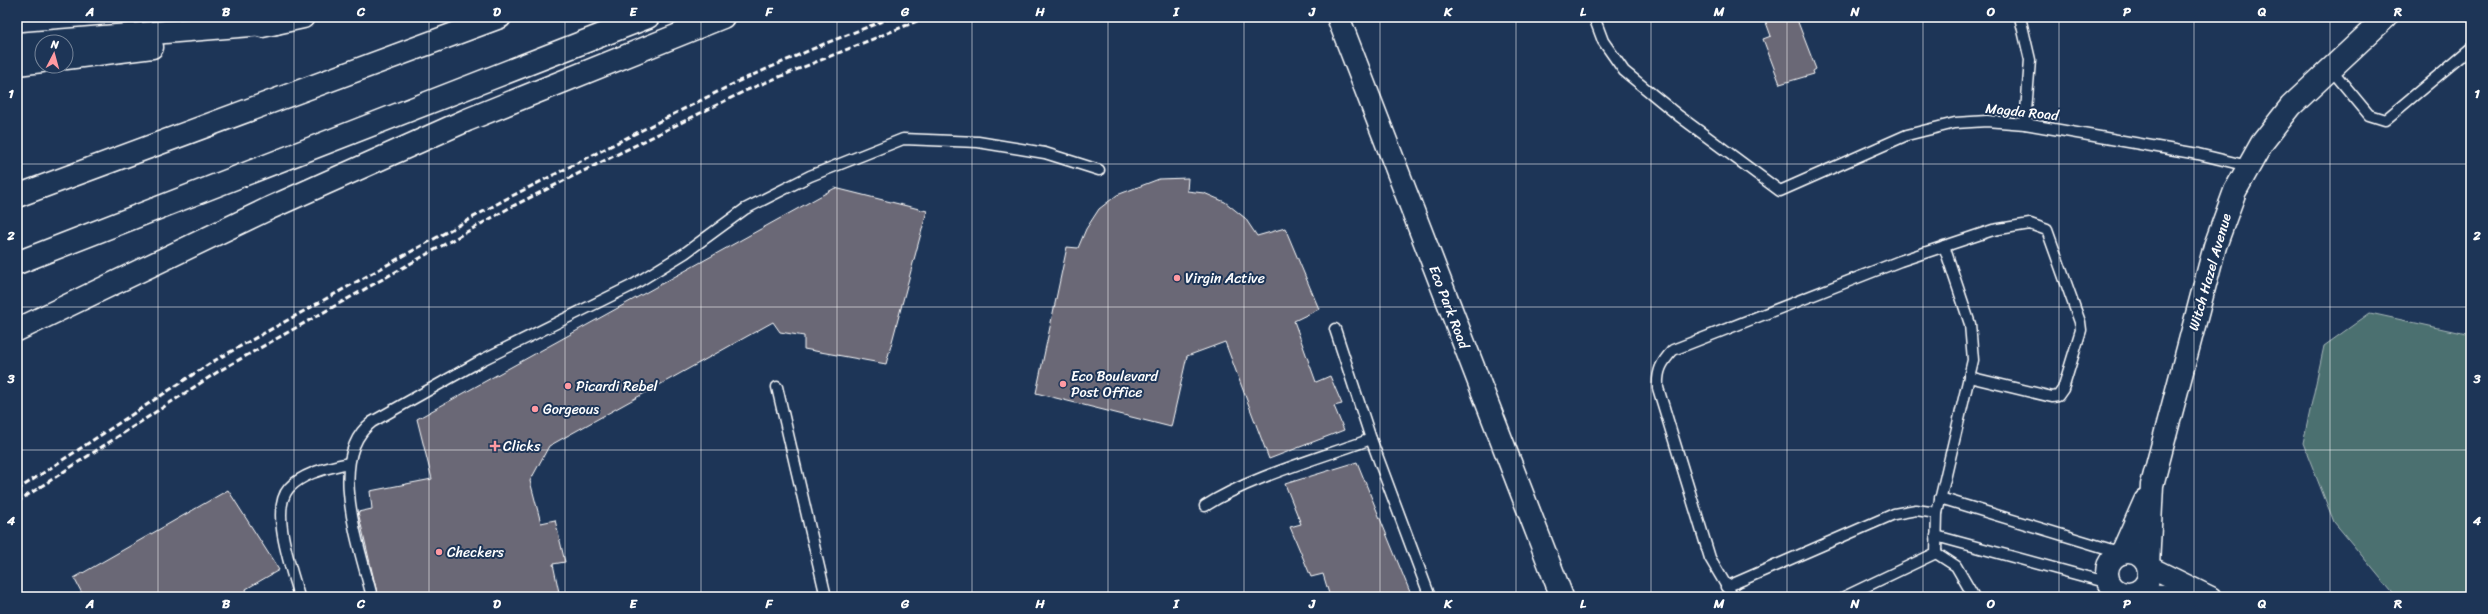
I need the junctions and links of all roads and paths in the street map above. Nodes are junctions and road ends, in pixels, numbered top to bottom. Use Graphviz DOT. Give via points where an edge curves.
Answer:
graph roads {
  1 [pos="303,17"];
  2 [pos="500,17"];
  3 [pos="648,17"];
  4 [pos="723,17"];
  5 [pos="1338,17"];
  6 [pos="1594,17"];
  7 [pos="2020,17"];
  8 [pos="2380,19"];
  9 [pos="276,23"];
  10 [pos="17,44"];
  11 [pos="2471,48"];
  12 [pos="74,57"];
  13 [pos="34,62"];
  14 [pos="17,64"];
  15 [pos="2330,68"];
  16 [pos="2025,124"];
  17 [pos="2248,166"];
  18 [pos="1099,170"];
  19 [pos="17,196"];
  20 [pos="1944,246"];
  21 [pos="17,263"];
  22 [pos="1335,329"];
  23 [pos="17,330"];
  24 [pos="1969,377"];
  25 [pos="777,387"];
  26 [pos="1371,440"];
  27 [pos="348,463"];
  28 [pos="2152,485"];
  29 [pos="1940,498"];
  30 [pos="1205,506"];
  31 [pos="1937,513"];
  32 [pos="1936,536"];
  33 [pos="1936,552"];
  34 [pos="2122,553"];
  35 [pos="2148,566"];
  36 [pos="1726,586"];
  37 [pos="2109,590"];
  38 [pos="2135,595"];
  39 [pos="299,597"];
  40 [pos="372,597"];
  41 [pos="826,597"];
  42 [pos="1430,597"];
  43 [pos="1562,597"];
  44 [pos="1732,597"];
  45 [pos="1844,597"];
  46 [pos="1974,597"];
  47 [pos="2189,597"];
  48 [pos="2211,597"];
  1 -- 9 [label="main road"];
  2 -- 19 [label="main road"];
  3 -- 21 [label="main road"];
  4 -- 23 [label="main road" via="467,120 270,208"];
  5 -- 43 [label="main road, Eco Park Road"];
  6 -- 16 [label="lane, Magda Road" via="1603,41 1624,70 1679,116 1780,191 1923,130 1955,123"];
  7 -- 16 [label="lane" via="2030,60"];
  8 -- 15 [label="main road, Witch Hazel Avenue"];
  9 -- 10 [label="main road"];
  9 -- 12 [label="main road" via="151,47"];
  11 -- 15 [label="lane" via="2384,120 2369,115"];
  13 -- 14 [label="main road"];
  15 -- 17 [label="main road, Witch Hazel Avenue" via="2276,124"];
  16 -- 17 [label="lane, Magda Road" via="2198,154"];
  17 -- 28 [label="main road, Witch Hazel Avenue" via="2219,233"];
  18 -- 27 [label="lane" via="1045,153 978,142 936,139 896,142 810,176 745,209 685,253 632,285 482,360 372,422 362,430"];
  20 -- 24 [label="lane" via="1970,324 1973,360"];
  20 -- 24 [label="lane" via="2014,225 2030,224 2047,230 2080,322 2080,337 2058,396 2052,397"];
  20 -- 36 [label="lane" via="1673,350 1664,360 1657,372 1660,395 1710,558"];
  22 -- 26 [label="lane"];
  24 -- 29 [label="lane"];
  25 -- 41 [label="lane"];
  26 -- 30 [label="lane" via="1261,479"];
  26 -- 42 [label="lane"];
  27 -- 39 [label="lane" via="310,474 290,487 283,498 280,512 282,526"];
  27 -- 40 [label="lane" via="352,513"];
  28 -- 34 [label="main road, Witch Hazel Avenue"];
  28 -- 35 [label="main road, Witch Hazel Avenue"];
  29 -- 31 [label="lane"];
  29 -- 34 [label="lane"];
  31 -- 32 [label="lane"];
  31 -- 36 [label="lane" via="1916,510 1894,514"];
  32 -- 33 [label="lane"];
  32 -- 37 [label="lane"];
  33 -- 45 [label="lane"];
  33 -- 46 [label="lane" via="1956,566"];
  34 -- 35 [label="main road" via="2134,553"];
  34 -- 37 [label="main road" via="2116,555 2108,565"];
  35 -- 38 [label="main road" via="2148,579"];
  35 -- 48 [label="street"];
  36 -- 44 [label="lane"];
  37 -- 38 [label="main road"];
  38 -- 47 [label="street"];
}
